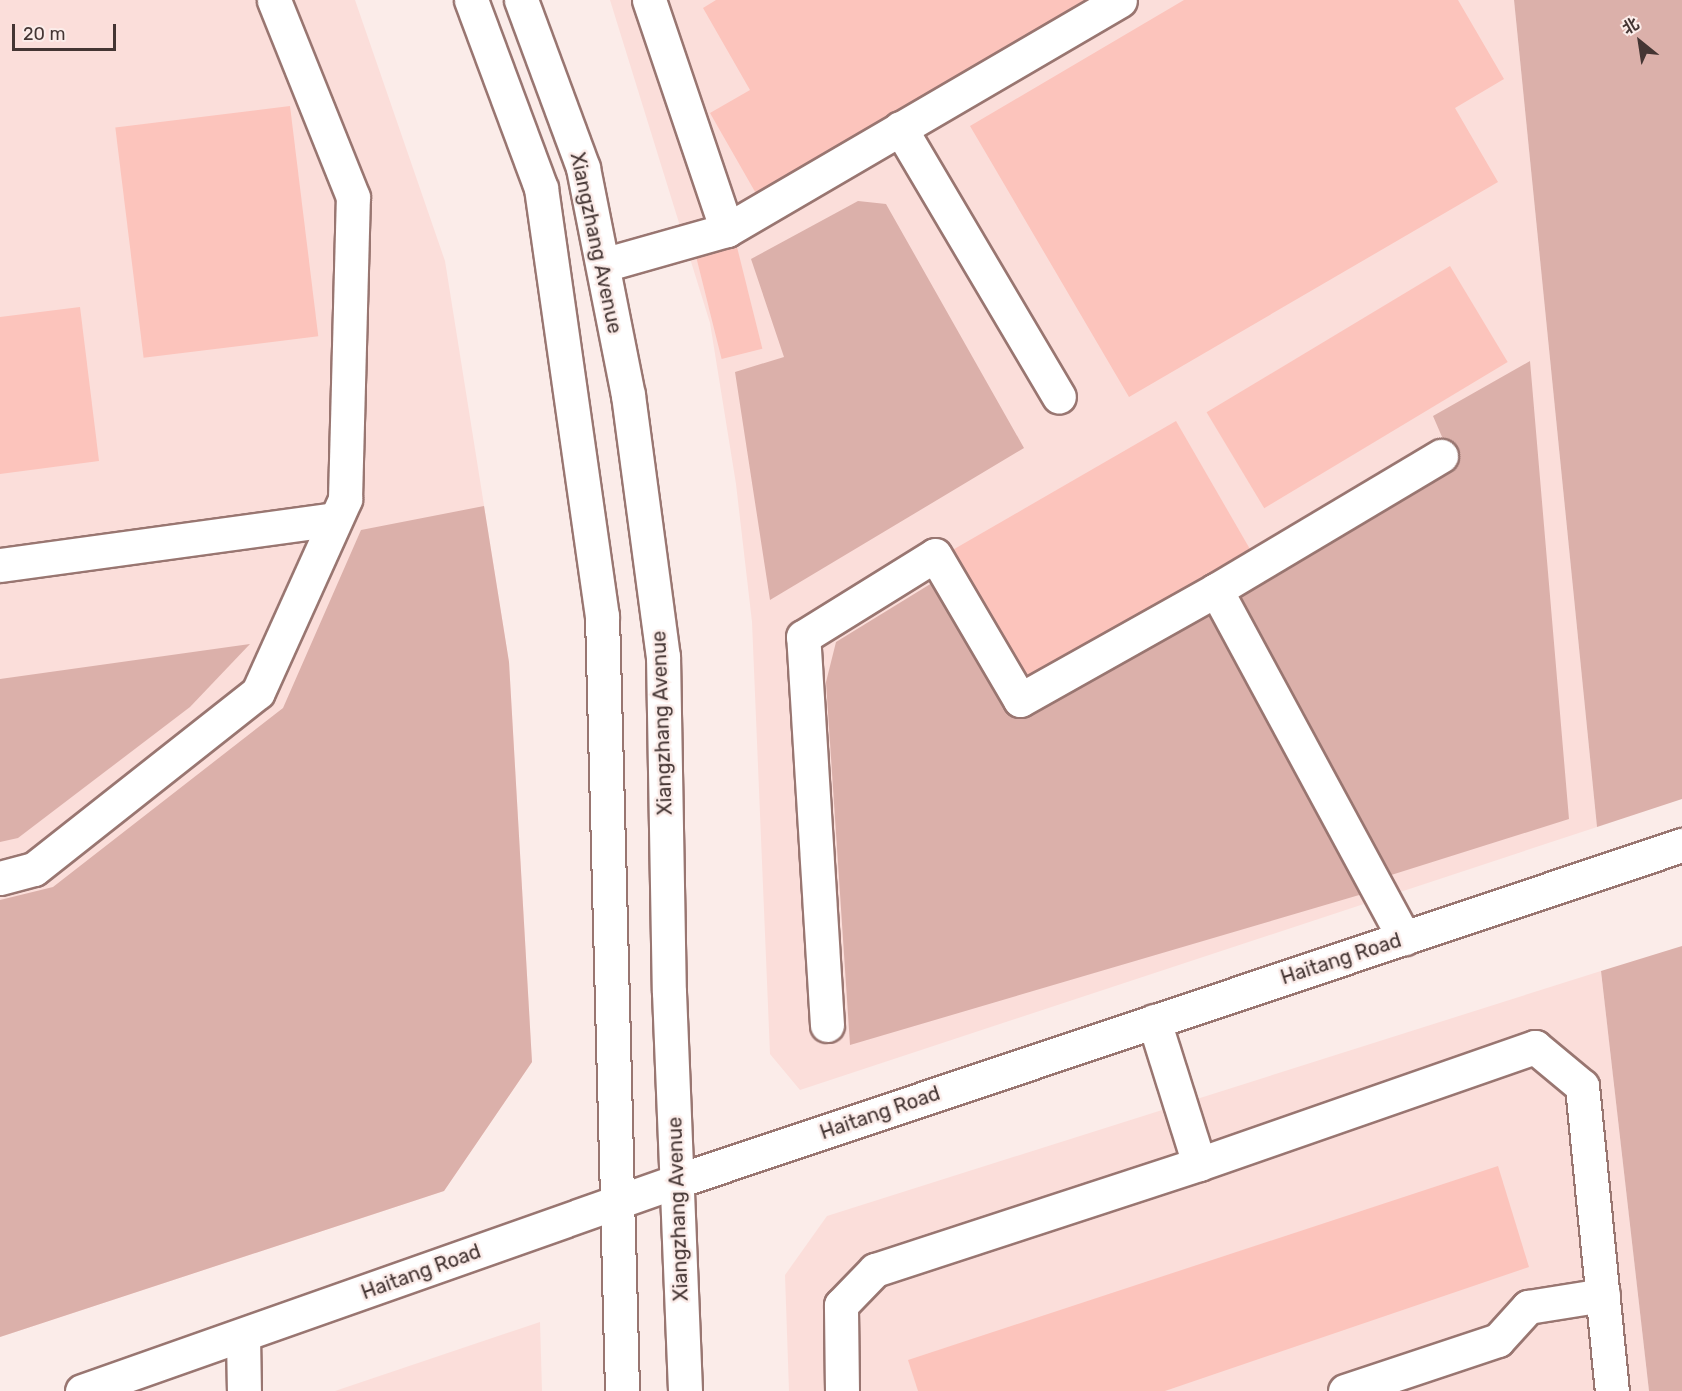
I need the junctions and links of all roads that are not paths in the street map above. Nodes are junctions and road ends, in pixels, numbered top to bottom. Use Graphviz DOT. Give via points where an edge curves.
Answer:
graph roads {
  1 [pos="273,0"];
  2 [pos="471,0"];
  3 [pos="521,0"];
  4 [pos="650,0"];
  5 [pos="1120,0"];
  6 [pos="900,128"];
  7 [pos="727,230"];
  8 [pos="603,265"];
  9 [pos="1059,397"];
  10 [pos="1442,456"];
  11 [pos="335,519"];
  12 [pos="0,565"];
  13 [pos="1216,590"];
  14 [pos="1682,845"];
  15 [pos="0,878"];
  16 [pos="1404,938"];
  17 [pos="1154,1022"];
  18 [pos="827,1025"];
  19 [pos="1199,1164"];
  20 [pos="677,1181"];
  21 [pos="618,1202"];
  22 [pos="1603,1295"];
  23 [pos="243,1336"];
  24 [pos="82,1391"];
  25 [pos="244,1391"];
  26 [pos="622,1391"];
  27 [pos="685,1391"];
  28 [pos="842,1391"];
  29 [pos="1345,1391"];
  30 [pos="1612,1391"];
  1 -- 11 [label="main road" via="353,197 345,499"];
  2 -- 21 [label="main road" via="541,188 602,616"];
  3 -- 8 [label="main road, Xiangzhang Avenue" via="583,168"];
  4 -- 7 [label="main road"];
  5 -- 6 [label="main road"];
  6 -- 7 [label="main road"];
  6 -- 9 [label="main road"];
  7 -- 8 [label="main road"];
  8 -- 20 [label="main road, Xiangzhang Avenue" via="628,395 663,656"];
  10 -- 13 [label="main road"];
  11 -- 12 [label="main road"];
  11 -- 15 [label="main road" via="258,692 34,869"];
  13 -- 16 [label="main road"];
  13 -- 18 [label="main road" via="1020,700 935,555 803,637"];
  14 -- 16 [label="main road, Haitang Road"];
  16 -- 17 [label="main road, Haitang Road"];
  17 -- 19 [label="main road"];
  17 -- 20 [label="main road, Haitang Road"];
  19 -- 22 [label="main road" via="1535,1047 1582,1086"];
  19 -- 28 [label="main road" via="875,1270 841,1305"];
  20 -- 21 [label="main road, Haitang Road"];
  20 -- 27 [label="main road, Xiangzhang Avenue"];
  21 -- 23 [label="main road, Haitang Road"];
  21 -- 26 [label="main road"];
  22 -- 29 [label="main road" via="1528,1307 1498,1340"];
  22 -- 30 [label="main road"];
  23 -- 24 [label="main road, Haitang Road"];
  23 -- 25 [label="main road"];
}
